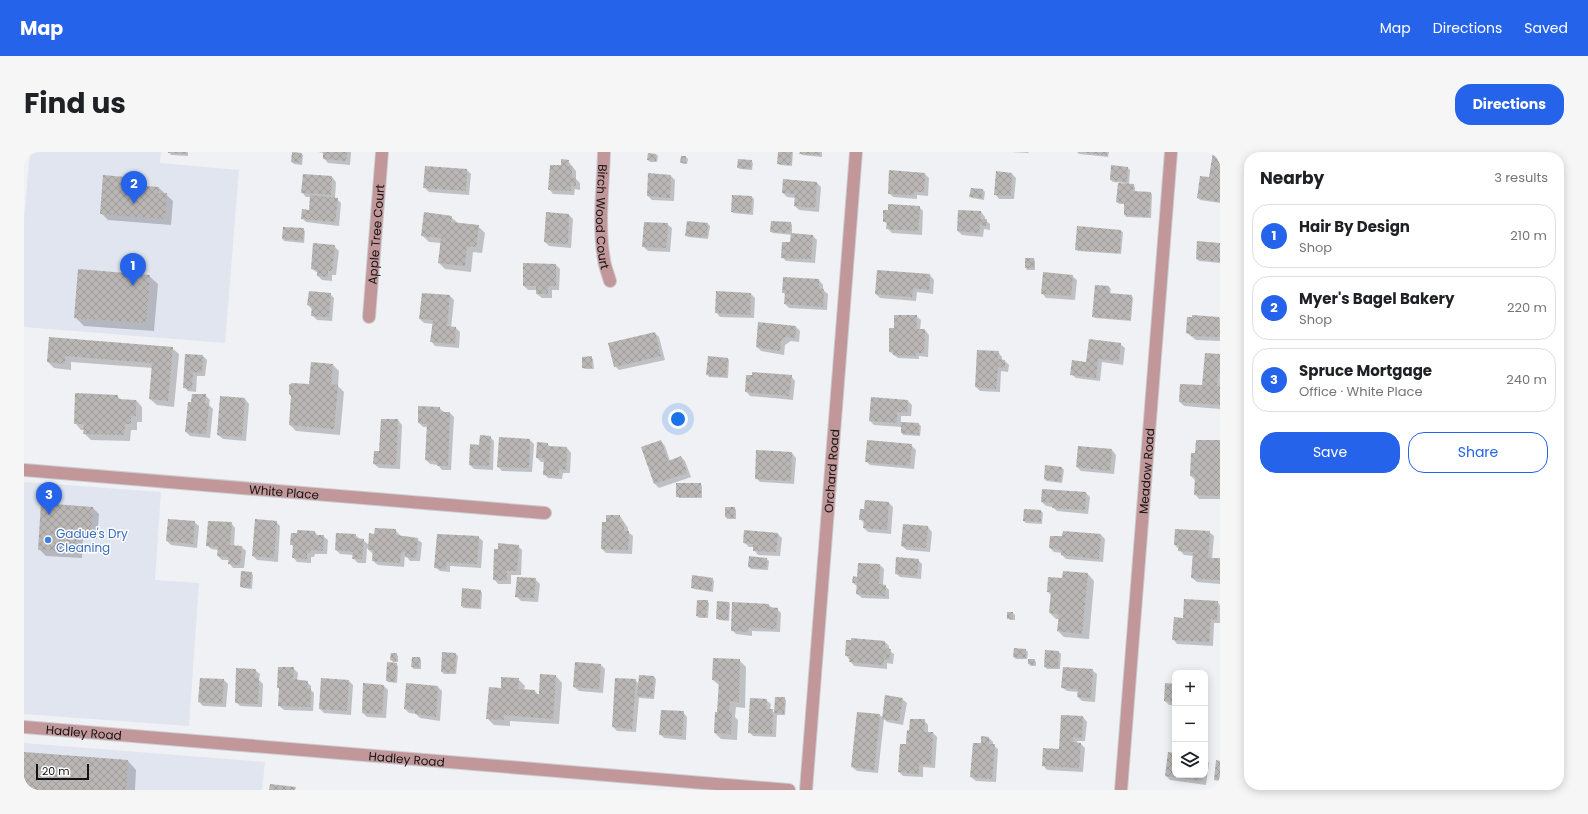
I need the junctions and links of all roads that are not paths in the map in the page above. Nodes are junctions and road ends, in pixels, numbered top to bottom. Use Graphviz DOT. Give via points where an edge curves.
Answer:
graph roads {
  1 [pos="382,152"];
  2 [pos="604,152"];
  3 [pos="856,152"];
  4 [pos="1171,152"];
  5 [pos="610,281"];
  6 [pos="369,317"];
  7 [pos="24,470"];
  8 [pos="545,513"];
  9 [pos="24,727"];
  10 [pos="789,790"];
  11 [pos="806,790"];
  12 [pos="1121,790"];
  1 -- 6 [label="street, Apple Tree Court"];
  2 -- 5 [label="street, Birch Wood Court" via="602,240"];
  3 -- 11 [label="street, Orchard Road"];
  4 -- 12 [label="street, Meadow Road"];
  7 -- 8 [label="street, White Place"];
  9 -- 10 [label="street, Hadley Road"];
}
